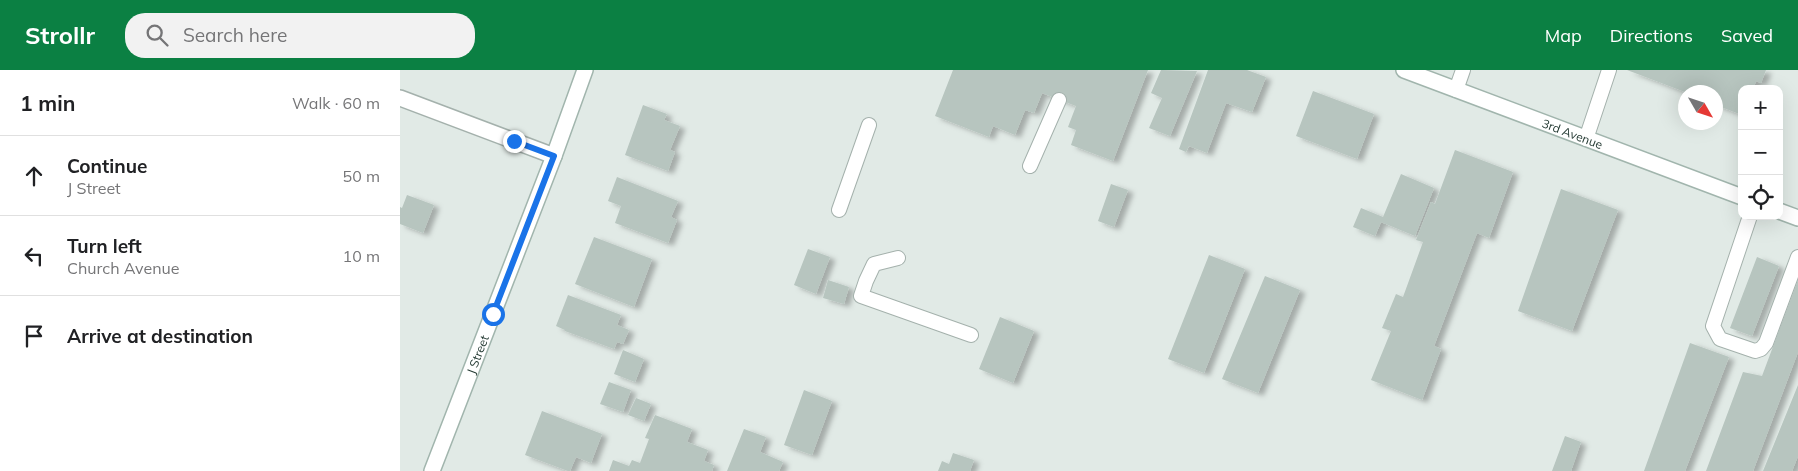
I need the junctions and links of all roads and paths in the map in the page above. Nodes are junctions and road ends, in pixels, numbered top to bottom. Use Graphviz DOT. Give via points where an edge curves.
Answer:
graph roads {
  1 [pos="585,70"];
  2 [pos="1404,70"];
  3 [pos="1463,70"];
  4 [pos="1609,70"];
  5 [pos="1456,90"];
  6 [pos="400,98"];
  7 [pos="1059,100"];
  8 [pos="869,125"];
  9 [pos="1586,139"];
  10 [pos="554,156"];
  11 [pos="1030,166"];
  12 [pos="1738,196"];
  13 [pos="839,210"];
  14 [pos="1783,212"];
  15 [pos="1798,218"];
  16 [pos="1749,220"];
  17 [pos="1798,257"];
  18 [pos="898,258"];
  19 [pos="971,335"];
  20 [pos="432,471"];
  1 -- 10 [label="street, J Street"];
  2 -- 5 [label="street, 3rd Avenue"];
  3 -- 5 [label="lane"];
  4 -- 9 [label="lane"];
  5 -- 9 [label="street, 3rd Avenue"];
  6 -- 10 [label="street"];
  7 -- 11 [label="lane"];
  8 -- 13 [label="lane"];
  9 -- 12 [label="street, 3rd Avenue"];
  10 -- 20 [label="street, J Street"];
  14 -- 15 [label="street"];
  16 -- 17 [label="lane" via="1713,326 1720,339 1755,351 1761,349"];
  18 -- 19 [label="lane" via="874,264 862,296"];
}
